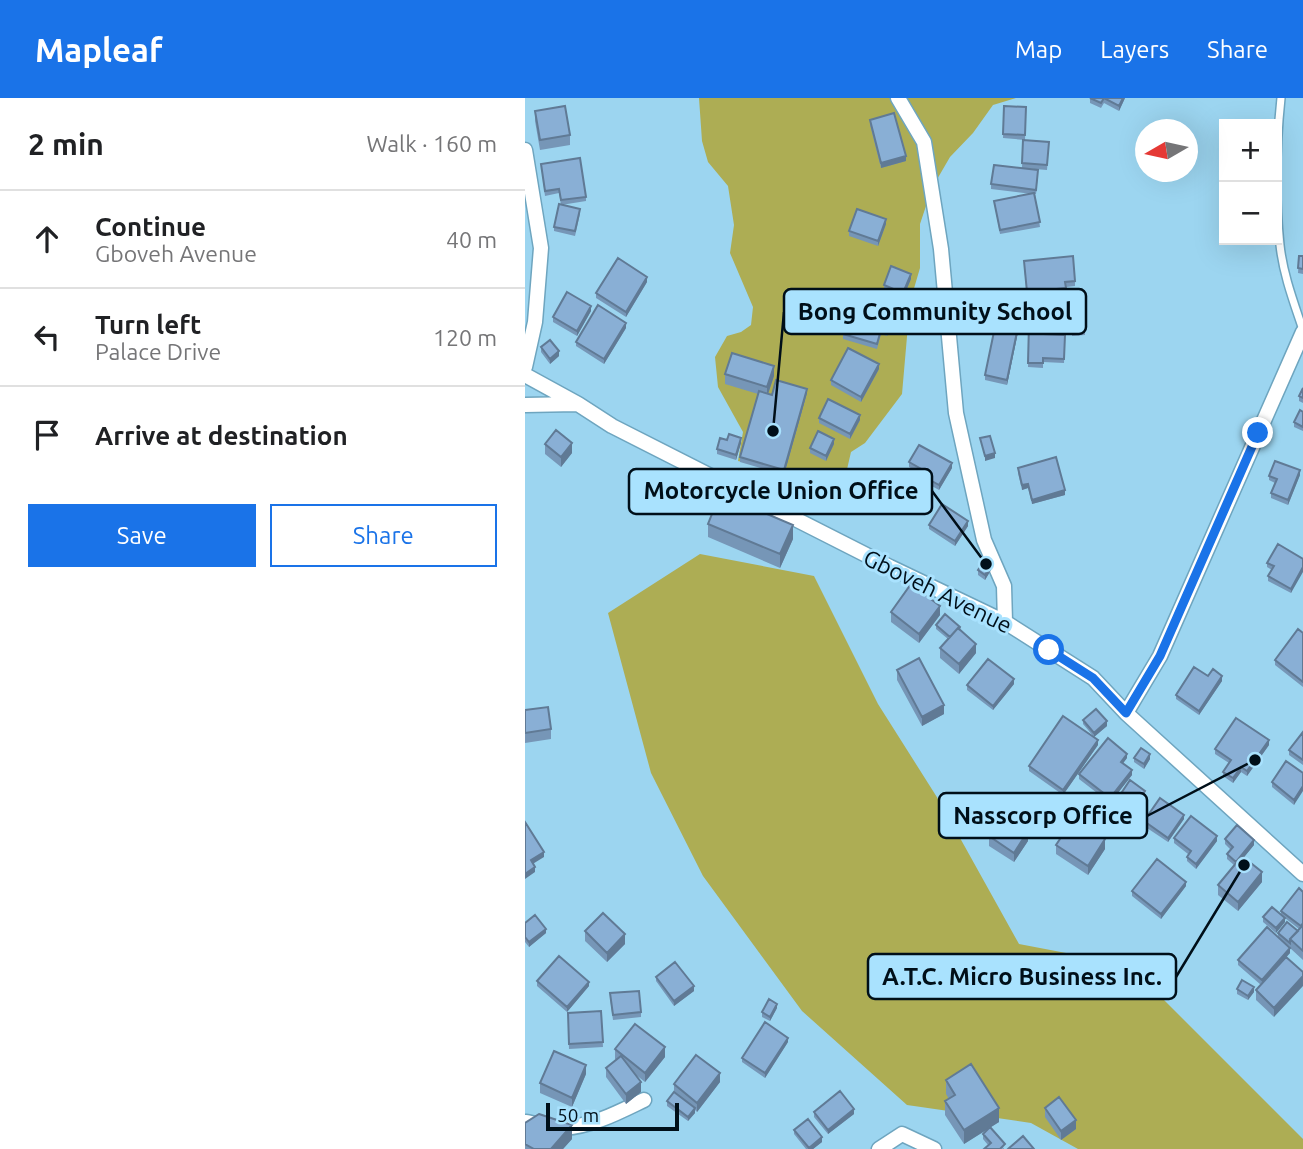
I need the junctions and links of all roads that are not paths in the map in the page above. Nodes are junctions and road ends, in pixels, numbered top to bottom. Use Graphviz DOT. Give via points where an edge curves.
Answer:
graph roads {
  1 [pos="898,98"];
  2 [pos="1280,98"];
  3 [pos="525,149"];
  4 [pos="1303,331"];
  5 [pos="525,367"];
  6 [pos="525,374"];
  7 [pos="578,404"];
  8 [pos="525,405"];
  9 [pos="1005,622"];
  10 [pos="1126,713"];
  11 [pos="1303,874"];
  12 [pos="644,1100"];
  13 [pos="525,1122"];
  14 [pos="879,1149"];
  15 [pos="935,1149"];
  1 -- 9 [label="street" via="924,142 941,249 956,413 984,540 1004,586"];
  2 -- 4 [label="lane" via="1280,247"];
  3 -- 5 [label="street" via="541,248 535,322"];
  4 -- 10 [label="street" via="1160,656"];
  6 -- 7 [label="street, Gboveh Avenue"];
  7 -- 8 [label="street"];
  7 -- 9 [label="street, Gboveh Avenue" via="612,426"];
  9 -- 10 [label="street, Gboveh Avenue" via="1093,678"];
  10 -- 11 [label="street, Gboveh Avenue"];
  12 -- 13 [label="street" via="585,1124 562,1128"];
  14 -- 15 [label="street" via="902,1134"];
}
